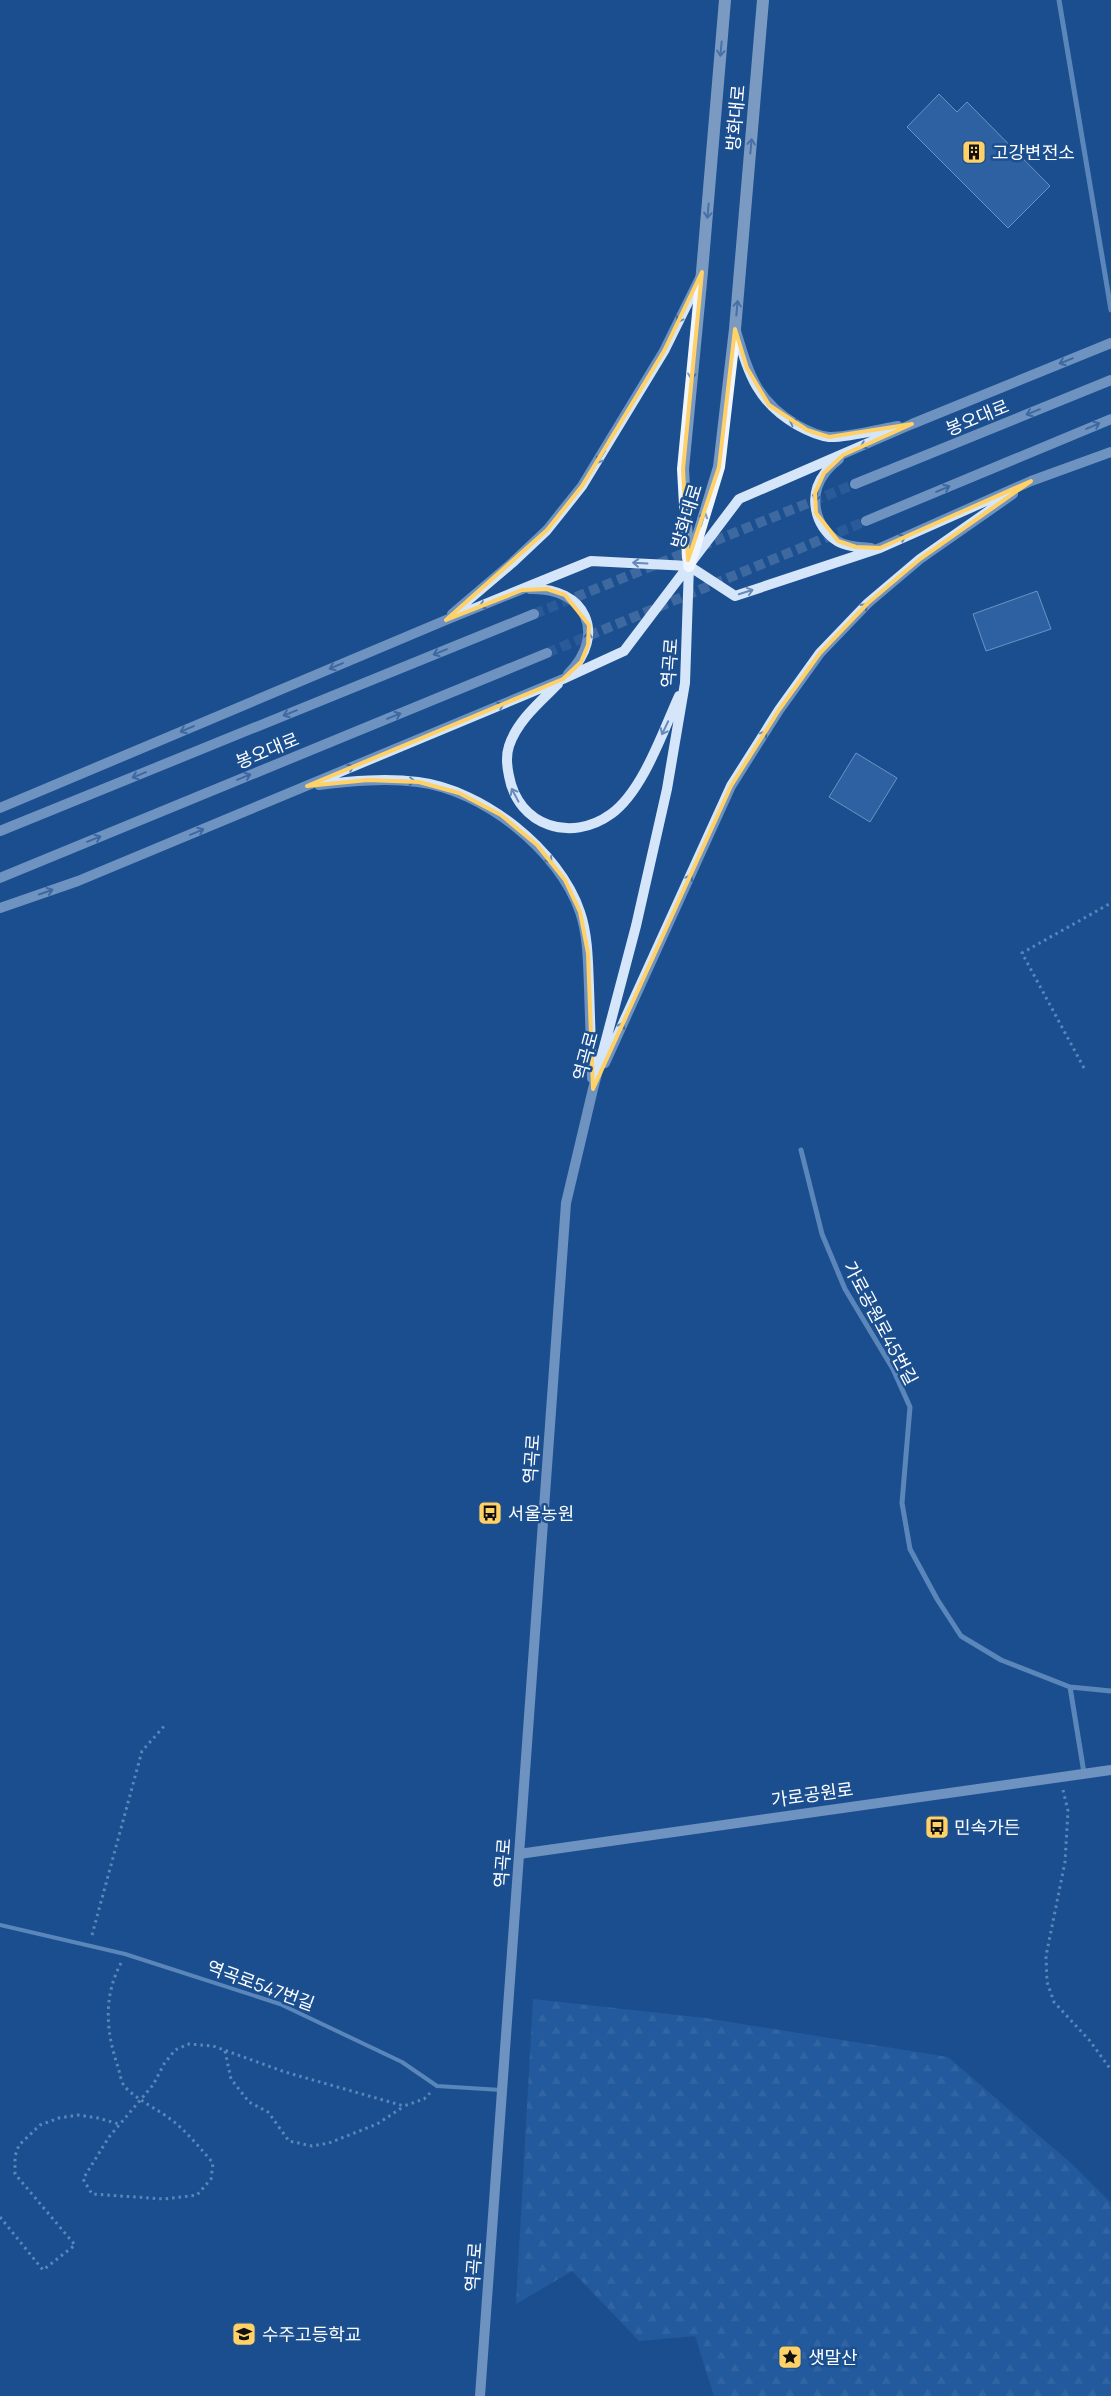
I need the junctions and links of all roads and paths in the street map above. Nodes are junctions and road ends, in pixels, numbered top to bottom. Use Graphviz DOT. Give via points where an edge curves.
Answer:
graph roads {
  1 [pos="725,0"];
  2 [pos="763,0"];
  3 [pos="1059,0"];
  4 [pos="702,272"];
  5 [pos="1111,310"];
  6 [pos="735,329"];
  7 [pos="1111,343"];
  8 [pos="1111,380"];
  9 [pos="1111,419"];
  10 [pos="912,424"];
  11 [pos="1111,452"];
  12 [pos="843,455"];
  13 [pos="1031,481"];
  14 [pos="854,484"];
  15 [pos="866,521"];
  16 [pos="880,548"];
  17 [pos="689,566"];
  18 [pos="522,590"];
  19 [pos="534,614"];
  20 [pos="446,620"];
  21 [pos="547,653"];
  22 [pos="563,679"];
  23 [pos="685,683"];
  24 [pos="307,786"];
  25 [pos="0,808"];
  26 [pos="0,831"];
  27 [pos="0,878"];
  28 [pos="1111,903"];
  29 [pos="0,908"];
  30 [pos="1084,1068"];
  31 [pos="593,1089"];
  32 [pos="801,1150"];
  33 [pos="1070,1687"];
  34 [pos="1111,1691"];
  35 [pos="166,1724"];
  36 [pos="1111,1770"];
  37 [pos="1084,1773"];
  38 [pos="1060,1776"];
  39 [pos="519,1854"];
  40 [pos="0,1925"];
  41 [pos="90,1945"];
  42 [pos="125,1954"];
  43 [pos="225,2050"];
  44 [pos="1111,2070"];
  45 [pos="437,2086"];
  46 [pos="501,2090"];
  47 [pos="141,2100"];
  48 [pos="404,2106"];
  49 [pos="119,2124"];
  50 [pos="0,2217"];
  51 [pos="480,2396"];
  1 -- 4 [label="main road, 방화대로, one-way"];
  6 -- 2 [label="main road, 방화대로, one-way"];
  3 -- 5 [label="street"];
  4 -- 17 [label="main road, 방화대로, one-way" via="683,469"];
  4 -- 20 [label="street, one-way" via="664,351 582,486 547,530"];
  10 -- 6 [label="street, one-way" via="830,437 807,430 769,405 747,368"];
  17 -- 6 [label="main road, 방화대로, one-way" via="719,467"];
  7 -- 10 [label="street, one-way"];
  8 -- 14 [label="street, 봉오대로, one-way"];
  15 -- 9 [label="street, one-way"];
  10 -- 12 [label="street, one-way"];
  11 -- 13 [label="street"];
  12 -- 16 [label="street, one-way" via="824,473 815,492 816,513 838,541 856,547"];
  12 -- 17 [label="street" via="739,499"];
  16 -- 13 [label="street, one-way"];
  31 -- 13 [label="street, one-way" via="731,786 778,710 820,653 868,603 920,559"];
  17 -- 16 [label="street, one-way" via="736,596"];
  17 -- 18 [label="street, one-way" via="592,560"];
  17 -- 22 [label="street" via="624,651"];
  17 -- 23 [label="street, 역곡로"];
  18 -- 20 [label="street, one-way"];
  22 -- 18 [label="street, one-way" via="581,662 588,645 588,625 582,612 565,595 548,588"];
  19 -- 26 [label="street, 봉오대로, one-way"];
  20 -- 25 [label="street, one-way"];
  27 -- 21 [label="street, 봉오대로, one-way"];
  23 -- 22 [label="street, one-way" via="637,784 624,802 596,823 579,828 560,828 539,821 521,807 511,790 507,766 508,747 517,729"];
  24 -- 22 [label="street, one-way"];
  23 -- 31 [label="street, 역곡로" via="667,789 636,926"];
  29 -- 24 [label="street, one-way" via="78,881"];
  24 -- 31 [label="street, one-way" via="368,780 419,782 459,793 501,815 537,845 565,880 580,912 588,953"];
  28 -- 30 [label="path" via="1022,953"];
  31 -- 39 [label="street, 역곡로" via="566,1203"];
  32 -- 33 [label="street, 가로공원로45번길" via="822,1234 845,1289 893,1370 910,1407 902,1503 910,1549 961,1636 1001,1660"];
  33 -- 34 [label="street, 가로공원로45번길"];
  33 -- 37 [label="street"];
  35 -- 41 [label="path" via="142,1751"];
  36 -- 37 [label="street, 가로공원로"];
  37 -- 38 [label="street, 가로공원로"];
  38 -- 39 [label="street, 가로공원로"];
  38 -- 44 [label="path" via="1068,1811 1065,1862 1046,1956 1047,1982 1054,2002 1090,2041"];
  39 -- 46 [label="street, 역곡로"];
  40 -- 41 [label="lane, 역곡로547번길"];
  41 -- 42 [label="lane, 역곡로547번길"];
  42 -- 45 [label="lane, 역곡로547번길" via="280,2004 402,2062"];
  42 -- 47 [label="path" via="113,1977 107,2003 109,2037 124,2087"];
  43 -- 47 [label="path" via="190,2044 175,2050"];
  43 -- 48 [label="path" via="285,2072"];
  43 -- 48 [label="path" via="231,2079 249,2102 268,2112 289,2141 312,2146 329,2142 377,2124"];
  45 -- 46 [label="lane"];
  45 -- 48 [label="path" via="424,2099"];
  46 -- 51 [label="street, 역곡로"];
  47 -- 49 [label="path"];
  47 -- 49 [label="path" via="172,2120 193,2139 213,2163 211,2179 197,2194 164,2199 92,2194 83,2179"];
  49 -- 50 [label="path" via="78,2115 59,2118 40,2125 19,2145 15,2156 15,2174 75,2245 42,2270"];
}
